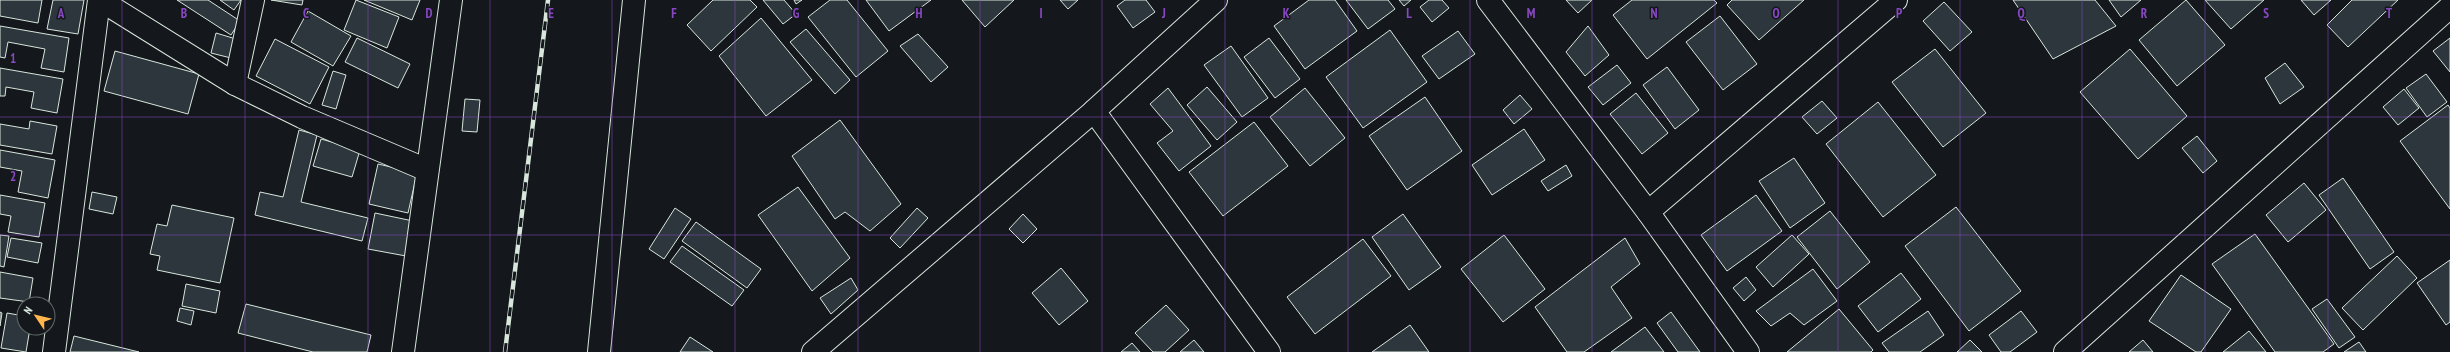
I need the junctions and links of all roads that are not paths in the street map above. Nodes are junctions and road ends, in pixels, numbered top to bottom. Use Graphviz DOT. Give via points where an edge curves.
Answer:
graph roads {
  1 [pos="100,0"];
  2 [pos="252,0"];
  3 [pos="451,0"];
  4 [pos="634,0"];
  5 [pos="1216,0"];
  6 [pos="1488,0"];
  7 [pos="1896,0"];
  8 [pos="2450,7"];
  9 [pos="236,84"];
  10 [pos="1094,111"];
  11 [pos="427,170"];
  12 [pos="1648,212"];
  13 [pos="54,352"];
  14 [pos="403,352"];
  15 [pos="599,352"];
  16 [pos="813,352"];
  17 [pos="1269,352"];
  18 [pos="1748,352"];
  19 [pos="2064,352"];
  1 -- 9 [label="street"];
  1 -- 13 [label="street"];
  2 -- 9 [label="street"];
  3 -- 11 [label="street"];
  4 -- 15 [label="street"];
  5 -- 10 [label="street"];
  6 -- 12 [label="street"];
  7 -- 12 [label="street"];
  8 -- 19 [label="street"];
  9 -- 11 [label="street" via="302,117"];
  10 -- 16 [label="street"];
  10 -- 17 [label="street"];
  11 -- 14 [label="street"];
  12 -- 18 [label="street"];
}
